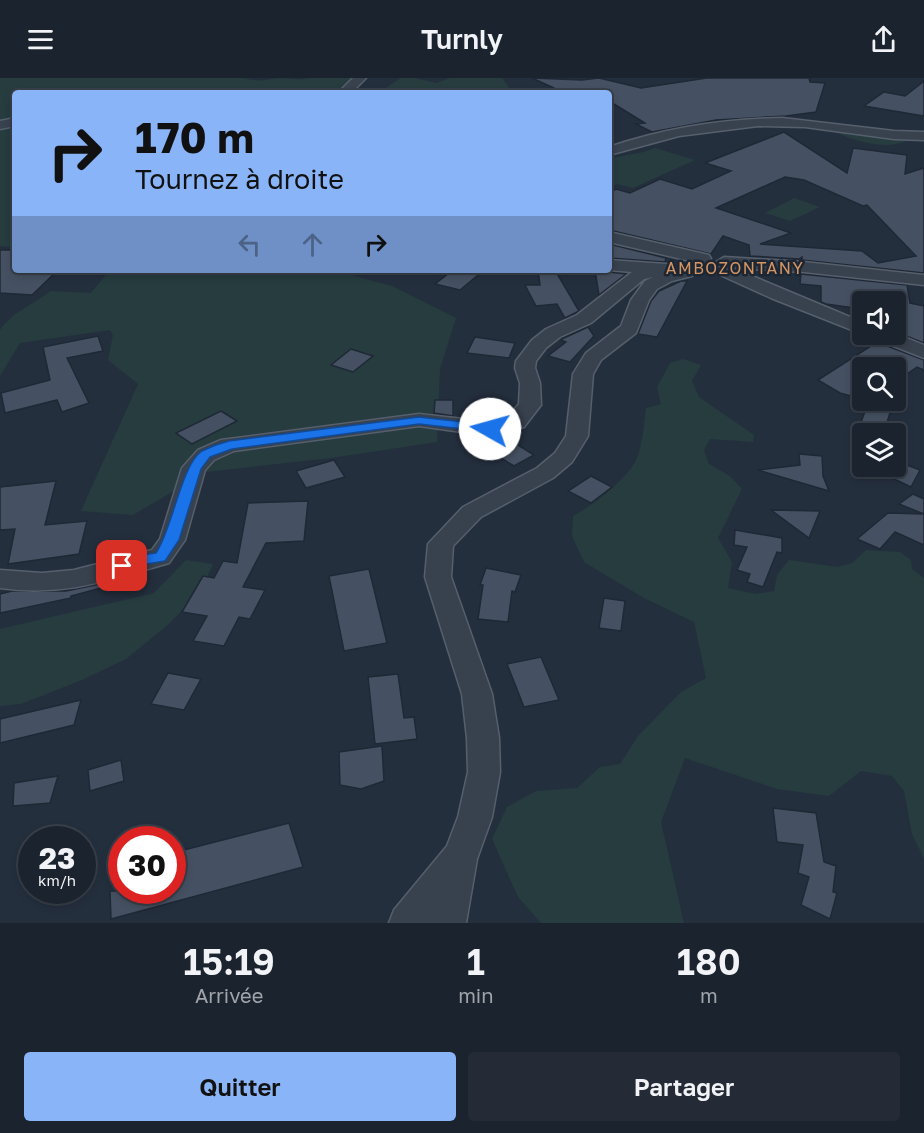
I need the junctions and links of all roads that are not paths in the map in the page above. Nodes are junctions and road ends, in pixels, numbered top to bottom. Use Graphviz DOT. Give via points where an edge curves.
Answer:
graph roads {
  1 [pos="360,78"];
  2 [pos="347,90"];
  3 [pos="924,136"];
  4 [pos="612,150"];
  5 [pos="612,238"];
  6 [pos="612,265"];
  7 [pos="724,266"];
  8 [pos="688,267"];
  9 [pos="923,281"];
  10 [pos="852,324"];
  11 [pos="906,345"];
  12 [pos="924,352"];
  13 [pos="0,579"];
  14 [pos="461,855"];
  15 [pos="407,923"];
  16 [pos="448,923"];
  1 -- 2 [label="street"];
  3 -- 4 [label="street" via="802,122 760,122 657,135"];
  5 -- 8 [label="street"];
  6 -- 8 [label="street"];
  7 -- 8 [label="street" via="711,271"];
  7 -- 9 [label="street" via="804,267"];
  7 -- 10 [label="street" via="777,294"];
  8 -- 13 [label="street" via="638,275 584,320 553,333 539,344 526,361 530,405 516,422 490,429 419,420 229,445 206,454 194,468 172,540 160,557 84,578"];
  8 -- 14 [label="street" via="651,285 640,300 629,329 592,357 583,374 578,436 564,457 545,473 472,512 441,544 438,577 477,694 483,738 484,772 476,817"];
  11 -- 12 [label="street"];
  14 -- 15 [label="street"];
  14 -- 16 [label="street"];
}
